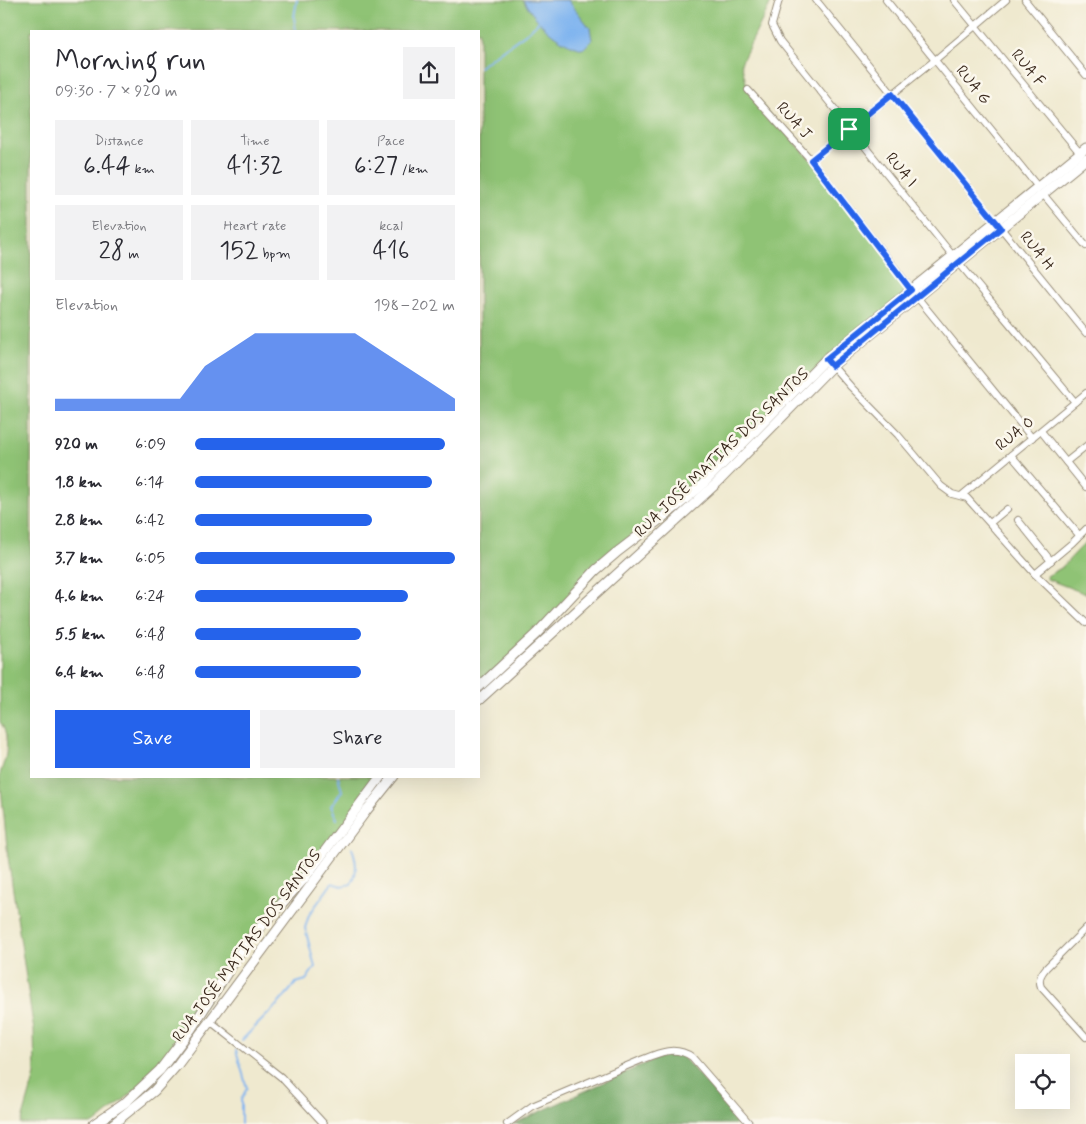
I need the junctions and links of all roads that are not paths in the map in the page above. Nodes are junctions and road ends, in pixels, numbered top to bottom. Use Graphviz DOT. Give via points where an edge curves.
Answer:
graph roads {
  1 [pos="779,0"];
  2 [pos="816,0"];
  3 [pos="886,0"];
  4 [pos="954,0"];
  5 [pos="1006,0"];
  6 [pos="1025,0"];
  7 [pos="975,26"];
  8 [pos="935,60"];
  9 [pos="1086,75"];
  10 [pos="748,90"];
  11 [pos="892,94"];
  12 [pos="849,129"];
  13 [pos="1085,156"];
  14 [pos="811,160"];
  15 [pos="1041,190"];
  16 [pos="998,225"];
  17 [pos="1086,246"];
  18 [pos="956,259"];
  19 [pos="914,293"];
  20 [pos="1086,333"];
  21 [pos="829,362"];
  22 [pos="1086,393"];
  23 [pos="1075,402"];
  24 [pos="1041,431"];
  25 [pos="1032,438"];
  26 [pos="1086,446"];
  27 [pos="1011,455"];
  28 [pos="1066,462"];
  29 [pos="1086,487"];
  30 [pos="961,496"];
  31 [pos="1007,509"];
  32 [pos="1018,520"];
  33 [pos="990,523"];
  34 [pos="1086,528"];
  35 [pos="1079,535"];
  36 [pos="616,553"];
  37 [pos="1051,561"];
  38 [pos="627,566"];
  39 [pos="596,570"];
  40 [pos="1035,574"];
  41 [pos="608,583"];
  42 [pos="1086,624"];
  43 [pos="480,686"];
  44 [pos="480,699"];
  45 [pos="380,778"];
  46 [pos="392,778"];
  47 [pos="1086,928"];
  48 [pos="252,935"];
  49 [pos="264,948"];
  50 [pos="239,952"];
  51 [pos="254,962"];
  52 [pos="210,1021"];
  53 [pos="1086,1037"];
  54 [pos="94,1124"];
  55 [pos="113,1124"];
  56 [pos="324,1124"];
  57 [pos="506,1124"];
  58 [pos="750,1124"];
  1 -- 12 [label="street, RUA I" via="772,20 773,30"];
  2 -- 11 [label="street, RUA H"];
  3 -- 8 [label="street, RUA G"];
  4 -- 7 [label="street, RUA F"];
  5 -- 7 [label="street"];
  6 -- 9 [label="street"];
  7 -- 8 [label="street"];
  7 -- 13 [label="street, RUA F"];
  8 -- 11 [label="street"];
  8 -- 15 [label="street, RUA G"];
  10 -- 14 [label="street, RUA J"];
  11 -- 12 [label="street"];
  11 -- 16 [label="street, RUA H"];
  12 -- 14 [label="street"];
  12 -- 18 [label="street, RUA I"];
  13 -- 15 [label="main road, RUA JOSÉ MATIAS DOS SANTOS"];
  14 -- 19 [label="street, RUA J"];
  15 -- 16 [label="main road, RUA JOSÉ MATIAS DOS SANTOS"];
  15 -- 17 [label="street, RUA G"];
  16 -- 18 [label="main road, RUA JOSÉ MATIAS DOS SANTOS"];
  16 -- 20 [label="street, RUA H"];
  18 -- 19 [label="main road, RUA JOSÉ MATIAS DOS SANTOS"];
  18 -- 23 [label="street, RUA I"];
  19 -- 21 [label="main road, RUA JOSÉ MATIAS DOS SANTOS"];
  19 -- 25 [label="street, RUA J"];
  21 -- 30 [label="street" via="904,441 935,479 952,494"];
  21 -- 36 [label="main road, RUA JOSÉ MATIAS DOS SANTOS" via="701,486"];
  21 -- 38 [label="main road, RUA JOSÉ MATIAS DOS SANTOS" via="717,483"];
  22 -- 23 [label="street, RUA O"];
  23 -- 24 [label="street, RUA O"];
  24 -- 25 [label="street, RUA O"];
  24 -- 28 [label="street"];
  25 -- 27 [label="street, RUA O"];
  26 -- 28 [label="street"];
  27 -- 30 [label="street, RUA O"];
  27 -- 35 [label="street"];
  28 -- 29 [label="street"];
  30 -- 33 [label="street" via="967,498"];
  31 -- 33 [label="street"];
  32 -- 37 [label="street"];
  33 -- 40 [label="street"];
  34 -- 35 [label="street"];
  35 -- 37 [label="street"];
  36 -- 38 [label="main road" via="614,561 622,567"];
  36 -- 39 [label="main road, RUA JOSÉ MATIAS DOS SANTOS"];
  37 -- 40 [label="street"];
  38 -- 41 [label="main road, RUA JOSÉ MATIAS DOS SANTOS"];
  39 -- 41 [label="main road" via="605,574"];
  39 -- 43 [label="main road, RUA JOSÉ MATIAS DOS SANTOS" via="537,633"];
  40 -- 42 [label="street"];
  41 -- 44 [label="main road, RUA JOSÉ MATIAS DOS SANTOS"];
  45 -- 48 [label="main road, RUA JOSÉ MATIAS DOS SANTOS" via="304,879"];
  46 -- 49 [label="main road, RUA JOSÉ MATIAS DOS SANTOS"];
  47 -- 53 [label="street" via="1046,968 1039,982 1040,988"];
  48 -- 49 [label="main road"];
  48 -- 50 [label="main road, RUA JOSÉ MATIAS DOS SANTOS"];
  49 -- 51 [label="main road, RUA JOSÉ MATIAS DOS SANTOS"];
  50 -- 51 [label="main road"];
  50 -- 54 [label="main road, RUA JOSÉ MATIAS DOS SANTOS" via="191,1029 160,1070 126,1102"];
  51 -- 52 [label="main road, RUA JOSÉ MATIAS DOS SANTOS"];
  52 -- 55 [label="main road, RUA JOSÉ MATIAS DOS SANTOS" via="154,1091"];
  52 -- 56 [label="street" via="281,1077"];
  57 -- 58 [label="street" via="532,1106 657,1053 674,1050 684,1052 696,1062"];
}
